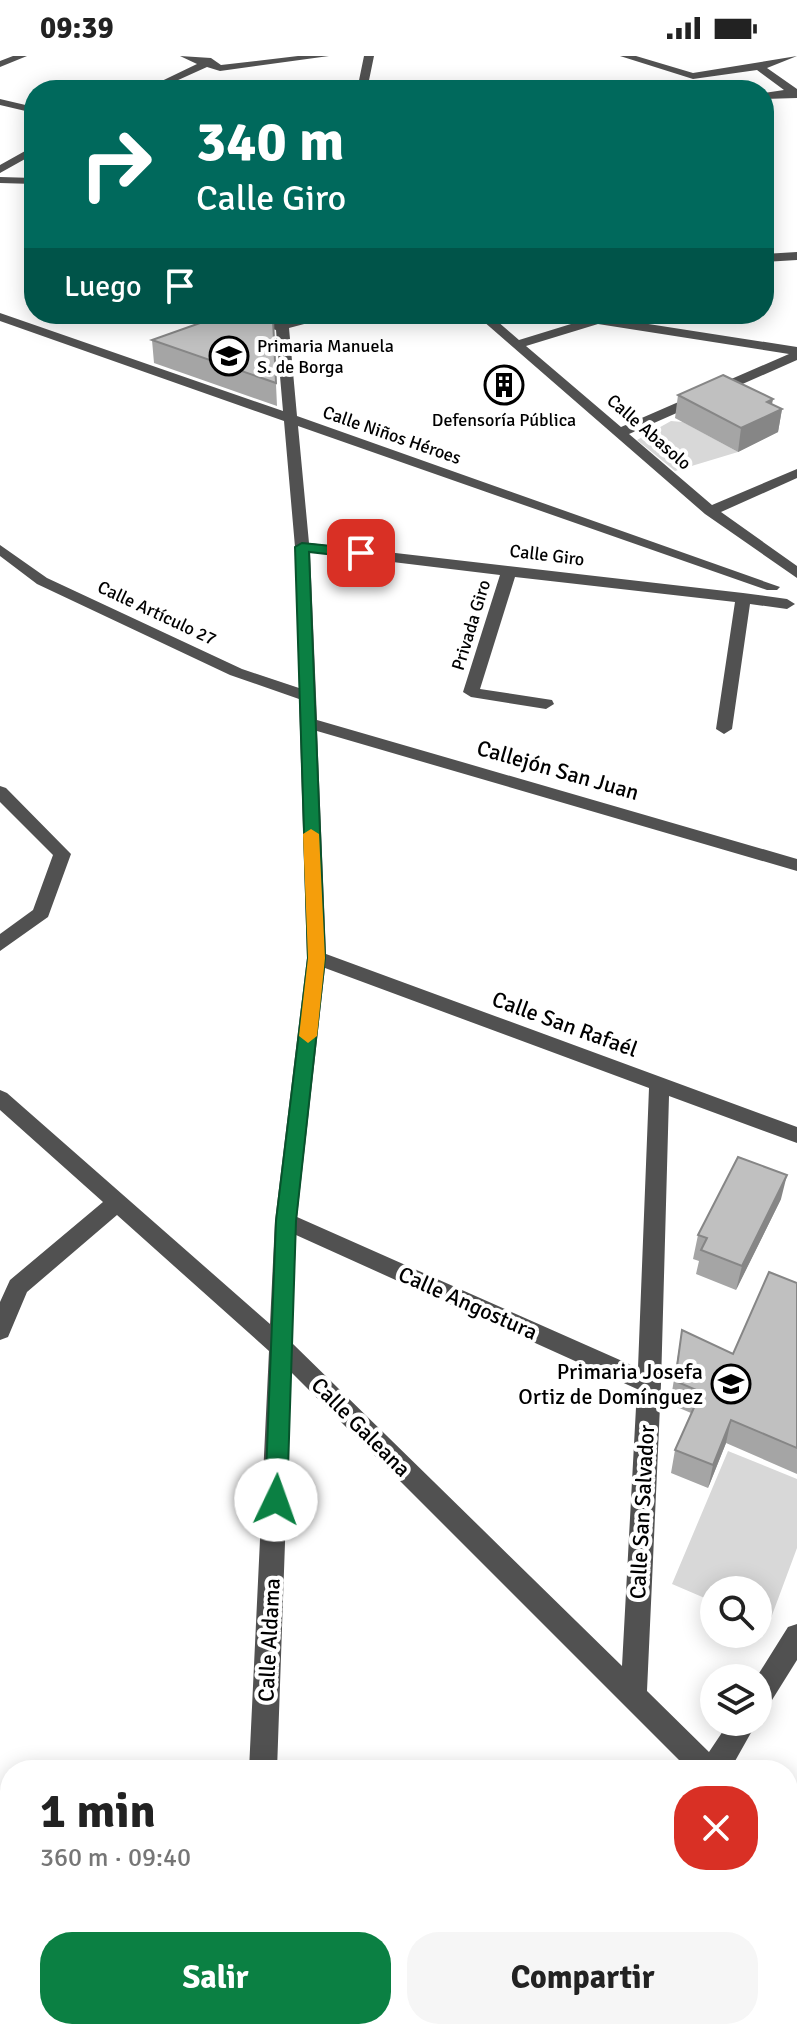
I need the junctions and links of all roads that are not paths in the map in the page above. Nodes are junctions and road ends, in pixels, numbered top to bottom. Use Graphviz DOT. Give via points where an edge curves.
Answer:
graph roads {
  1 [pos="22,56"];
  2 [pos="185,56"];
  3 [pos="222,56"];
  4 [pos="324,56"];
  5 [pos="369,56"];
  6 [pos="625,56"];
  7 [pos="793,56"];
  8 [pos="0,64"];
  9 [pos="203,65"];
  10 [pos="759,67"];
  11 [pos="170,80"];
  12 [pos="364,80"];
  13 [pos="796,93"];
  14 [pos="774,95"];
  15 [pos="0,102"];
  16 [pos="24,108"];
  17 [pos="24,155"];
  18 [pos="0,170"];
  19 [pos="0,180"];
  20 [pos="24,181"];
  21 [pos="797,256"];
  22 [pos="774,257"];
  23 [pos="0,317"];
  24 [pos="273,324"];
  25 [pos="285,324"];
  26 [pos="494,324"];
  27 [pos="584,324"];
  28 [pos="621,324"];
  29 [pos="254,330"];
  30 [pos="520,344"];
  31 [pos="797,353"];
  32 [pos="159,354"];
  33 [pos="134,363"];
  34 [pos="291,418"];
  35 [pos="620,433"];
  36 [pos="797,473"];
  37 [pos="710,511"];
  38 [pos="302,547"];
  39 [pos="0,549"];
  40 [pos="509,570"];
  41 [pos="797,573"];
  42 [pos="772,587"];
  43 [pos="743,598"];
  44 [pos="792,606"];
  45 [pos="305,695"];
  46 [pos="546,704"];
  47 [pos="306,722"];
  48 [pos="724,729"];
  49 [pos="0,792"];
  50 [pos="797,865"];
  51 [pos="0,944"];
  52 [pos="317,958"];
  53 [pos="659,1084"];
  54 [pos="0,1098"];
  55 [pos="797,1135"];
  56 [pos="118,1202"];
  57 [pos="286,1221"];
  58 [pos="0,1330"];
  59 [pos="283,1349"];
  60 [pos="649,1384"];
  61 [pos="797,1636"];
  62 [pos="772,1676"];
  63 [pos="633,1699"];
  64 [pos="735,1736"];
  65 [pos="263,1760"];
  66 [pos="697,1760"];
  67 [pos="720,1760"];
  1 -- 8 [label="street"];
  2 -- 9 [label="street"];
  3 -- 9 [label="street"];
  4 -- 9 [label="street" via="220,68"];
  5 -- 12 [label="street"];
  6 -- 10 [label="street" via="693,76"];
  7 -- 10 [label="street"];
  9 -- 11 [label="street"];
  10 -- 13 [label="street"];
  13 -- 14 [label="street"];
  15 -- 16 [label="street"];
  17 -- 18 [label="street"];
  19 -- 20 [label="street"];
  21 -- 22 [label="street"];
  23 -- 33 [label="street, Calle Niños Héroes"];
  24 -- 29 [label="street"];
  25 -- 34 [label="street, Calle Aldama"];
  26 -- 30 [label="street, Calle Abasolo"];
  27 -- 30 [label="street"];
  28 -- 31 [label="street"];
  30 -- 35 [label="street, Calle Abasolo"];
  31 -- 35 [label="street"];
  32 -- 33 [label="street"];
  33 -- 34 [label="street, Calle Niños Héroes"];
  34 -- 38 [label="street, Calle Aldama"];
  34 -- 42 [label="street, Calle Niños Héroes"];
  35 -- 37 [label="street, Calle Abasolo"];
  36 -- 37 [label="street"];
  37 -- 41 [label="street, Calle Abasolo"];
  38 -- 40 [label="street, Calle Giro"];
  38 -- 45 [label="street, Calle Aldama"];
  39 -- 45 [label="street, Calle Artículo 27" via="42,581 236,672"];
  40 -- 43 [label="street, Calle Giro"];
  40 -- 46 [label="street, Privada Giro" via="471,692"];
  41 -- 42 [label="street" via="781,577"];
  42 -- 44 [label="street"];
  43 -- 44 [label="street, Calle Giro"];
  43 -- 48 [label="street"];
  45 -- 47 [label="street, Calle Aldama"];
  47 -- 50 [label="street, Callejón San Juan"];
  47 -- 52 [label="street, Calle Aldama"];
  49 -- 51 [label="street" via="62,854 41,913"];
  52 -- 53 [label="street, Calle San Rafaél"];
  52 -- 57 [label="street, Calle Aldama"];
  53 -- 55 [label="street, Calle San Rafaél"];
  53 -- 60 [label="street, Calle San Salvador"];
  54 -- 56 [label="street, Calle Galeana"];
  56 -- 58 [label="street" via="18,1286"];
  56 -- 59 [label="street, Calle Galeana"];
  57 -- 59 [label="street, Calle Aldama"];
  57 -- 60 [label="street, Calle Angostura"];
  59 -- 63 [label="street, Calle Galeana"];
  59 -- 65 [label="street, Calle Aldama"];
  60 -- 63 [label="street, Calle San Salvador"];
  61 -- 62 [label="street"];
  63 -- 66 [label="street, Calle Galeana"];
  64 -- 67 [label="street"];
}
